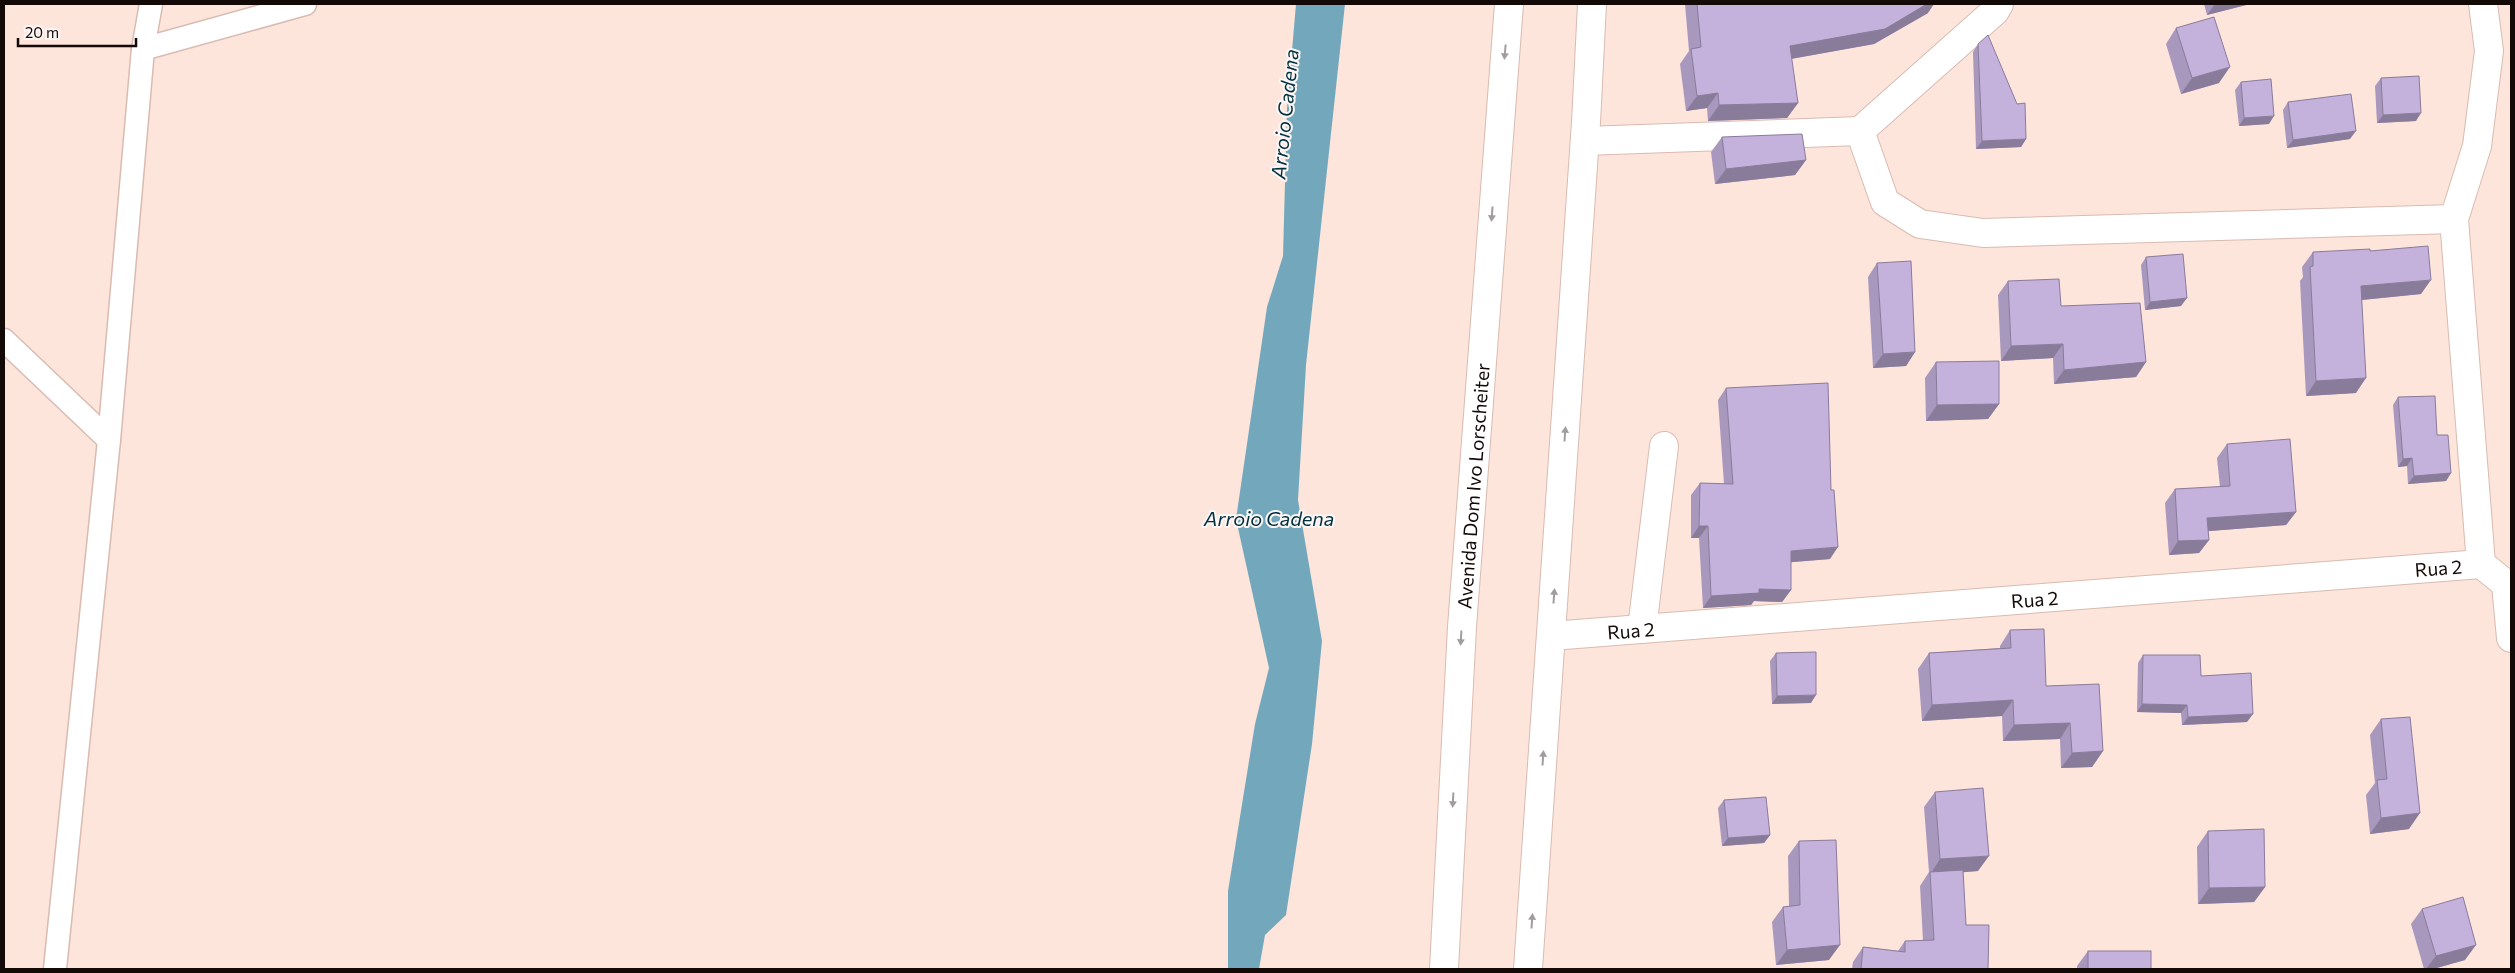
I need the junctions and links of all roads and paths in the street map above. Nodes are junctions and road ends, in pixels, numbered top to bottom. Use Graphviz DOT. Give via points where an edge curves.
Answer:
graph roads {
  1 [pos="151,4"];
  2 [pos="305,4"];
  3 [pos="1509,4"];
  4 [pos="1592,4"];
  5 [pos="1999,4"];
  6 [pos="2484,4"];
  7 [pos="143,49"];
  8 [pos="1860,131"];
  9 [pos="1585,141"];
  10 [pos="2454,219"];
  11 [pos="4,340"];
  12 [pos="109,440"];
  13 [pos="1664,446"];
  14 [pos="2481,564"];
  15 [pos="2509,584"];
  16 [pos="1642,629"];
  17 [pos="1551,636"];
  18 [pos="2511,638"];
  19 [pos="55,969"];
  20 [pos="1444,969"];
  21 [pos="1528,969"];
  1 -- 7 [label="lane"];
  2 -- 7 [label="lane"];
  3 -- 20 [label="street, Avenida Dom Ivo Lorscheiter, one-way" via="1462,617"];
  4 -- 9 [label="street"];
  5 -- 8 [label="street"];
  6 -- 10 [label="street" via="2489,51 2477,146"];
  7 -- 12 [label="lane"];
  8 -- 9 [label="street"];
  8 -- 10 [label="street" via="1885,202 1920,224 1983,233"];
  17 -- 9 [label="street, one-way"];
  10 -- 14 [label="street"];
  11 -- 12 [label="lane"];
  12 -- 19 [label="lane"];
  13 -- 16 [label="street"];
  14 -- 15 [label="street, Rua 2"];
  14 -- 16 [label="street, Rua 2"];
  15 -- 18 [label="street"];
  16 -- 17 [label="street, Rua 2"];
  21 -- 17 [label="street, one-way"];
}
